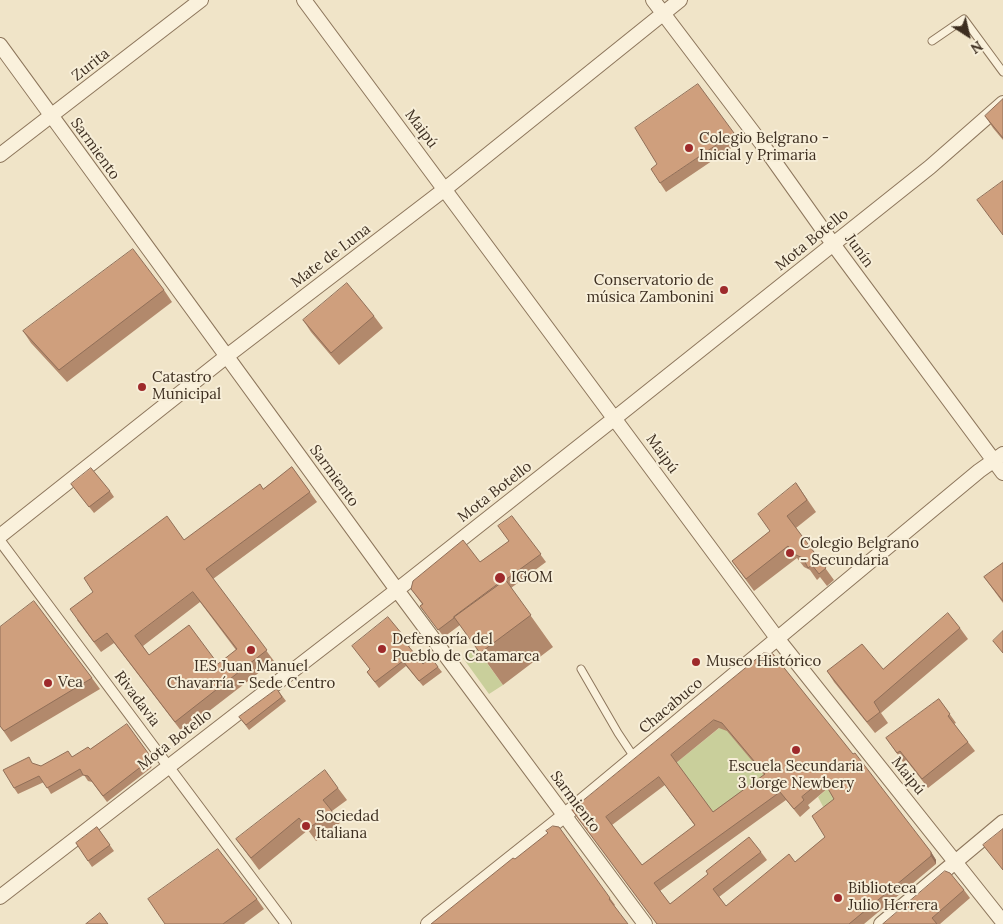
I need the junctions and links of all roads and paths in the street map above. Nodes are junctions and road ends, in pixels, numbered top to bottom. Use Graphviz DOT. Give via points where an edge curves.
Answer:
graph roads {
  1 [pos="201,0"];
  2 [pos="304,0"];
  3 [pos="653,0"];
  4 [pos="680,0"];
  5 [pos="662,14"];
  6 [pos="932,41"];
  7 [pos="0,45"];
  8 [pos="1003,72"];
  9 [pos="1003,104"];
  10 [pos="51,116"];
  11 [pos="0,155"];
  12 [pos="445,189"];
  13 [pos="833,244"];
  14 [pos="227,356"];
  15 [pos="615,418"];
  16 [pos="998,458"];
  17 [pos="1003,473"];
  18 [pos="0,536"];
  19 [pos="0,541"];
  20 [pos="397,590"];
  21 [pos="778,638"];
  22 [pos="581,669"];
  23 [pos="634,757"];
  24 [pos="169,766"];
  25 [pos="565,815"];
  26 [pos="1003,822"];
  27 [pos="956,862"];
  28 [pos="0,897"];
  29 [pos="1003,922"];
  30 [pos="286,924"];
  31 [pos="428,924"];
  32 [pos="645,924"];
  33 [pos="881,924"];
  1 -- 10 [label="street, Zurita"];
  2 -- 12 [label="street, Maipú"];
  3 -- 5 [label="street, Junín"];
  4 -- 5 [label="street, Mate de Luna"];
  5 -- 12 [label="street, Mate de Luna"];
  5 -- 13 [label="street, Junín" via="762,144"];
  6 -- 8 [label="lane" via="964,19"];
  7 -- 10 [label="street, Sarmiento"];
  9 -- 13 [label="street, Mota Botello"];
  10 -- 11 [label="street, Zurita"];
  10 -- 14 [label="street, Sarmiento"];
  12 -- 14 [label="street, Mate de Luna"];
  12 -- 15 [label="street, Maipú"];
  13 -- 15 [label="street, Mota Botello"];
  13 -- 16 [label="street, Junín"];
  14 -- 18 [label="street, Mate de Luna"];
  14 -- 20 [label="street, Sarmiento"];
  15 -- 20 [label="street, Mota Botello"];
  15 -- 21 [label="street, Maipú"];
  16 -- 17 [label="street, Junín"];
  16 -- 21 [label="street, Chacabuco"];
  19 -- 24 [label="street, Rivadavia"];
  20 -- 24 [label="street, Mota Botello"];
  20 -- 25 [label="street, Sarmiento"];
  21 -- 23 [label="street, Chacabuco"];
  21 -- 27 [label="street, Maipú"];
  22 -- 23 [label="lane"];
  23 -- 25 [label="street, Chacabuco"];
  24 -- 28 [label="street, Mota Botello"];
  24 -- 30 [label="street, Rivadavia"];
  25 -- 31 [label="street, Chacabuco"];
  25 -- 32 [label="street, Sarmiento"];
  26 -- 27 [label="street"];
  27 -- 29 [label="street, Maipú"];
  27 -- 33 [label="street"];
}
